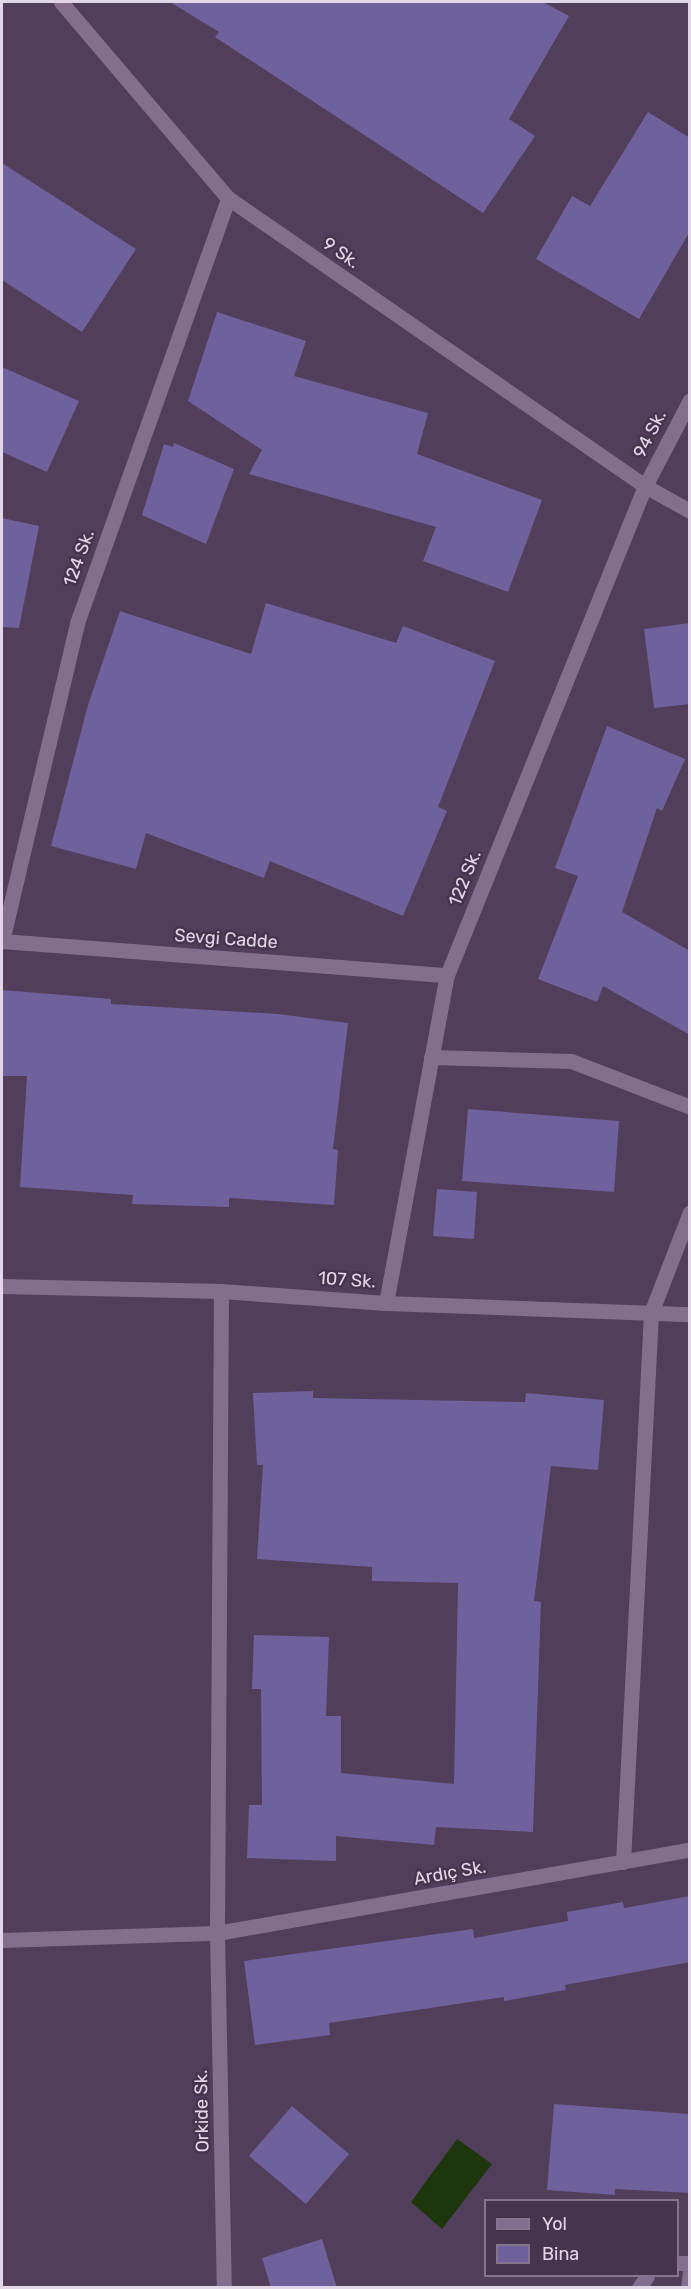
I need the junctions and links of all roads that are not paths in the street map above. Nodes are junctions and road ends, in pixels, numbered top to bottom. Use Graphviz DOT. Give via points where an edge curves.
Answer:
graph roads {
  1 [pos="61,2"];
  2 [pos="228,198"];
  3 [pos="690,400"];
  4 [pos="645,486"];
  5 [pos="690,511"];
  6 [pos="2,941"];
  7 [pos="447,975"];
  8 [pos="431,1057"];
  9 [pos="690,1107"];
  10 [pos="690,1212"];
  11 [pos="2,1286"];
  12 [pos="221,1291"];
  13 [pos="386,1303"];
  14 [pos="651,1313"];
  15 [pos="690,1314"];
  16 [pos="690,1850"];
  17 [pos="623,1862"];
  18 [pos="217,1934"];
  19 [pos="2,1940"];
  20 [pos="690,2271"];
  21 [pos="224,2288"];
  22 [pos="688,2288"];
  1 -- 2 [label="street, 9 Sk."];
  2 -- 4 [label="street, 9 Sk."];
  2 -- 6 [label="street, 124 Sk." via="77,623"];
  3 -- 4 [label="street, 94 Sk."];
  4 -- 5 [label="street, 9 Sk."];
  4 -- 7 [label="street, 122 Sk."];
  6 -- 7 [label="street, Sevgi Cadde"];
  7 -- 8 [label="street, 122 Sk."];
  8 -- 9 [label="street" via="571,1061"];
  8 -- 13 [label="street, 122 Sk."];
  10 -- 14 [label="street"];
  11 -- 12 [label="street, 107 Sk."];
  12 -- 13 [label="street, 107 Sk."];
  12 -- 18 [label="street, Orkide Sk."];
  13 -- 14 [label="street, 107 Sk."];
  14 -- 15 [label="street, 107 Sk."];
  14 -- 17 [label="street"];
  16 -- 17 [label="street, Ardıç Sk."];
  17 -- 18 [label="street, Ardıç Sk."];
  18 -- 19 [label="street, Ardıç Sk."];
  18 -- 21 [label="street, Orkide Sk."];
  20 -- 22 [label="street"];
}
